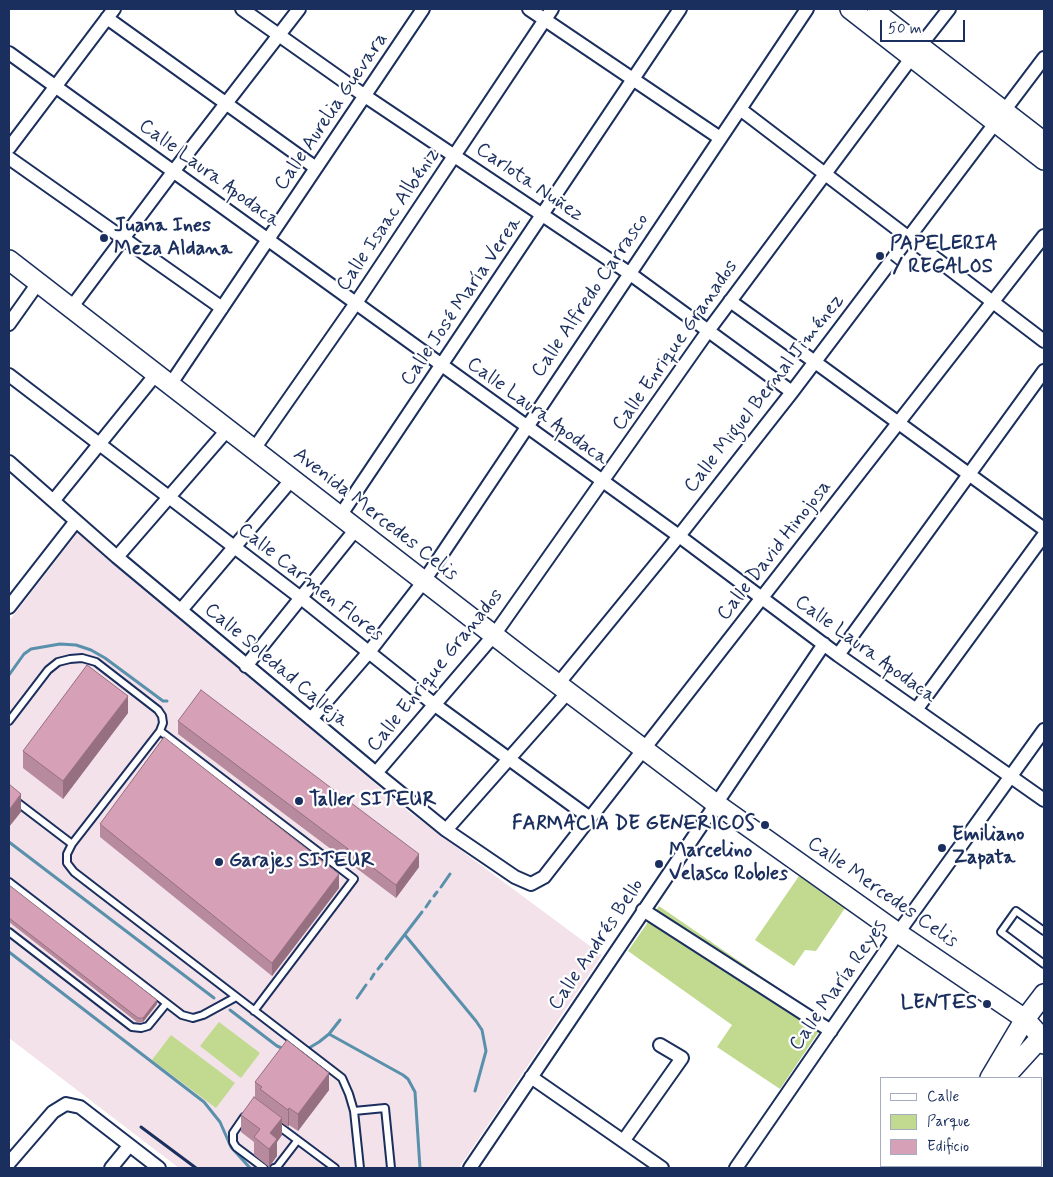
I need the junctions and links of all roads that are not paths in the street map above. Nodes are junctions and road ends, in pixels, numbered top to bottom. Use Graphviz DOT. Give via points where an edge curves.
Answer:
graph roads {
  1 [pos="242,9"];
  2 [pos="299,9"];
  3 [pos="423,9"];
  4 [pos="529,9"];
  5 [pos="680,9"];
  6 [pos="807,9"];
  7 [pos="850,9"];
  8 [pos="870,9"];
  9 [pos="949,9"];
  10 [pos="111,14"];
  11 [pos="548,14"];
  12 [pos="278,36"];
  13 [pos="916,52"];
  14 [pos="9,53"];
  15 [pos="1044,58"];
  16 [pos="632,79"];
  17 [pos="55,86"];
  18 [pos="365,96"];
  19 [pos="225,104"];
  20 [pos="740,109"];
  21 [pos="1000,117"];
  22 [pos="720,138"];
  23 [pos="1044,142"];
  24 [pos="9,148"];
  25 [pos="454,156"];
  26 [pos="9,158"];
  27 [pos="1044,160"];
  28 [pos="316,168"];
  29 [pos="173,172"];
  30 [pos="825,173"];
  31 [pos="542,215"];
  32 [pos="1044,236"];
  33 [pos="124,238"];
  34 [pos="908,238"];
  35 [pos="268,239"];
  36 [pos="9,260"];
  37 [pos="629,273"];
  38 [pos="38,283"];
  39 [pos="730,301"];
  40 [pos="993,302"];
  41 [pos="356,303"];
  42 [pos="71,308"];
  43 [pos="222,308"];
  44 [pos="9,324"];
  45 [pos="708,331"];
  46 [pos="1044,341"];
  47 [pos="815,362"];
  48 [pos="442,366"];
  49 [pos="1044,372"];
  50 [pos="9,375"];
  51 [pos="163,380"];
  52 [pos="792,392"];
  53 [pos="898,423"];
  54 [pos="527,427"];
  55 [pos="228,429"];
  56 [pos="99,444"];
  57 [pos="254,450"];
  58 [pos="10,467"];
  59 [pos="969,475"];
  60 [pos="292,479"];
  61 [pos="603,482"];
  62 [pos="169,497"];
  63 [pos="54,500"];
  64 [pos="340,516"];
  65 [pos="76,521"];
  66 [pos="356,529"];
  67 [pos="1044,529"];
  68 [pos="1044,535"];
  69 [pos="679,536"];
  70 [pos="234,547"];
  71 [pos="117,557"];
  72 [pos="424,581"];
  73 [pos="301,598"];
  74 [pos="762,598"];
  75 [pos="9,607"];
  76 [pos="181,610"];
  77 [pos="494,635"];
  78 [pos="824,644"];
  79 [pos="369,652"];
  80 [pos="838,655"];
  81 [pos="246,666"];
  82 [pos="563,688"];
  83 [pos="436,705"];
  84 [pos="916,710"];
  85 [pos="311,720"];
  86 [pos="9,721"];
  87 [pos="1044,730"];
  88 [pos="160,731"];
  89 [pos="644,749"];
  90 [pos="509,759"];
  91 [pos="376,773"];
  92 [pos="1010,776"];
  93 [pos="9,796"];
  94 [pos="1044,800"];
  95 [pos="715,803"];
  96 [pos="590,818"];
  97 [pos="446,830"];
  98 [pos="72,844"];
  99 [pos="9,882"];
  100 [pos="531,884"];
  101 [pos="643,910"];
  102 [pos="1044,930"];
  103 [pos="9,932"];
  104 [pos="898,933"];
  105 [pos="1044,964"];
  106 [pos="1044,994"];
  107 [pos="236,997"];
  108 [pos="166,1004"];
  109 [pos="254,1011"];
  110 [pos="1025,1019"];
  111 [pos="830,1031"];
  112 [pos="1043,1039"];
  113 [pos="660,1045"];
  114 [pos="531,1076"];
  115 [pos="991,1077"];
  116 [pos="1005,1077"];
  117 [pos="354,1111"];
  118 [pos="248,1113"];
  119 [pos="267,1118"];
  120 [pos="624,1140"];
  121 [pos="297,1141"];
  122 [pos="129,1146"];
  123 [pos="9,1163"];
  124 [pos="111,1168"];
  125 [pos="159,1168"];
  126 [pos="264,1168"];
  127 [pos="274,1168"];
  128 [pos="335,1168"];
  129 [pos="360,1168"];
  130 [pos="391,1168"];
  131 [pos="470,1168"];
  132 [pos="662,1168"];
  133 [pos="736,1168"];
  1 -- 12 [label="street, Carlota Nuñez"];
  2 -- 12 [label="street"];
  3 -- 18 [label="street, Calle Aurelia Guevara"];
  4 -- 11 [label="street"];
  5 -- 16 [label="street, Calle José María Verea"];
  6 -- 20 [label="street, Calle Alfredo Carrasco"];
  7 -- 13 [label="main road"];
  8 -- 13 [label="main road"];
  9 -- 13 [label="street, Calle Enrique Granados"];
  10 -- 17 [label="street"];
  10 -- 19 [label="street"];
  11 -- 16 [label="street"];
  11 -- 25 [label="street, Calle Isaac Albéniz"];
  12 -- 18 [label="street, Carlota Nuñez"];
  12 -- 19 [label="street"];
  13 -- 21 [label="main road"];
  13 -- 30 [label="street, Calle Enrique Granados"];
  14 -- 17 [label="street, Calle Laura Apodaca"];
  15 -- 21 [label="street, Calle Miguel Bernal Jiménez"];
  16 -- 22 [label="street"];
  16 -- 31 [label="street, Calle José María Verea"];
  17 -- 24 [label="street"];
  17 -- 29 [label="street, Calle Laura Apodaca"];
  18 -- 25 [label="street, Carlota Nuñez"];
  18 -- 28 [label="street, Calle Aurelia Guevara"];
  19 -- 28 [label="street"];
  19 -- 29 [label="street"];
  20 -- 22 [label="street, Calle Alfredo Carrasco"];
  20 -- 30 [label="street"];
  21 -- 23 [label="main road"];
  21 -- 27 [label="main road"];
  21 -- 34 [label="street, Calle Miguel Bernal Jiménez"];
  22 -- 37 [label="street, Calle Alfredo Carrasco"];
  25 -- 31 [label="street, Carlota Nuñez"];
  25 -- 41 [label="street, Calle Isaac Albéniz"];
  26 -- 33 [label="street"];
  28 -- 35 [label="street, Calle Aurelia Guevara"];
  29 -- 33 [label="street"];
  29 -- 35 [label="street, Calle Laura Apodaca"];
  30 -- 34 [label="street"];
  30 -- 39 [label="street, Calle Enrique Granados"];
  31 -- 37 [label="street, Carlota Nuñez"];
  31 -- 48 [label="street, Calle José María Verea"];
  32 -- 40 [label="street, Calle David Hinojosa"];
  33 -- 42 [label="street"];
  33 -- 43 [label="street"];
  34 -- 40 [label="street"];
  34 -- 47 [label="street, Calle Miguel Bernal Jiménez"];
  35 -- 41 [label="street, Calle Laura Apodaca"];
  35 -- 43 [label="street, Calle Aurelia Guevara"];
  36 -- 38 [label="main road, Avenida Mercedes Celis"];
  37 -- 45 [label="street, Carlota Nuñez"];
  37 -- 54 [label="street, Calle Alfredo Carrasco"];
  38 -- 42 [label="main road, Avenida Mercedes Celis"];
  38 -- 44 [label="street"];
  39 -- 45 [label="street, Calle Enrique Granados"];
  39 -- 47 [label="street"];
  40 -- 46 [label="street"];
  40 -- 53 [label="street, Calle David Hinojosa"];
  41 -- 48 [label="street, Calle Laura Apodaca"];
  41 -- 57 [label="street, Calle Isaac Albéniz"];
  42 -- 51 [label="main road, Avenida Mercedes Celis"];
  43 -- 51 [label="street, Calle Aurelia Guevara"];
  45 -- 52 [label="street, Carlota Nuñez"];
  45 -- 61 [label="street, Calle Enrique Granados"];
  47 -- 52 [label="street, Calle Miguel Bernal Jiménez"];
  47 -- 53 [label="street"];
  48 -- 54 [label="street, Calle Laura Apodaca"];
  48 -- 64 [label="street, Calle José María Verea"];
  49 -- 59 [label="street"];
  50 -- 56 [label="street, Calle Carmen Flores"];
  51 -- 55 [label="main road, Avenida Mercedes Celis"];
  51 -- 56 [label="street, Calle Aurelia Guevara"];
  52 -- 69 [label="street, Calle Miguel Bernal Jiménez"];
  53 -- 59 [label="street"];
  53 -- 74 [label="street, Calle David Hinojosa"];
  54 -- 61 [label="street, Calle Laura Apodaca"];
  54 -- 72 [label="street, Calle Alfredo Carrasco"];
  55 -- 57 [label="main road, Avenida Mercedes Celis"];
  55 -- 62 [label="street"];
  56 -- 62 [label="street, Calle Carmen Flores"];
  56 -- 63 [label="street, Calle Aurelia Guevara"];
  57 -- 60 [label="main road, Avenida Mercedes Celis"];
  58 -- 63 [label="street, Calle Soledad Calleja"];
  59 -- 67 [label="street"];
  59 -- 80 [label="street"];
  60 -- 64 [label="main road, Avenida Mercedes Celis"];
  60 -- 70 [label="street"];
  61 -- 69 [label="street, Calle Laura Apodaca"];
  61 -- 77 [label="street, Calle Enrique Granados"];
  62 -- 70 [label="street, Calle Carmen Flores"];
  62 -- 71 [label="street"];
  63 -- 65 [label="street, Calle Soledad Calleja"];
  64 -- 66 [label="main road, Avenida Mercedes Celis"];
  65 -- 71 [label="street, Calle Soledad Calleja"];
  65 -- 75 [label="street"];
  66 -- 72 [label="main road, Avenida Mercedes Celis"];
  66 -- 73 [label="street"];
  68 -- 84 [label="street"];
  69 -- 74 [label="street, Calle Laura Apodaca"];
  69 -- 82 [label="street, Calle Miguel Bernal Jiménez"];
  70 -- 73 [label="street, Calle Carmen Flores"];
  70 -- 76 [label="street"];
  71 -- 76 [label="street, Calle Soledad Calleja"];
  72 -- 77 [label="main road, Avenida Mercedes Celis"];
  72 -- 79 [label="street, Calle Alfredo Carrasco"];
  73 -- 79 [label="street, Calle Carmen Flores"];
  73 -- 81 [label="street"];
  74 -- 78 [label="street, Calle Laura Apodaca"];
  74 -- 89 [label="street, Calle David Hinojosa"];
  76 -- 81 [label="street, Calle Soledad Calleja"];
  77 -- 82 [label="main road, Avenida Mercedes Celis"];
  77 -- 83 [label="street, Calle Enrique Granados"];
  78 -- 80 [label="street, Calle Laura Apodaca"];
  78 -- 95 [label="street, Calle Andrés Bello"];
  79 -- 83 [label="street, Calle Carmen Flores"];
  79 -- 85 [label="street, Calle Alfredo Carrasco"];
  80 -- 84 [label="street, Calle Laura Apodaca"];
  81 -- 85 [label="street, Calle Soledad Calleja"];
  82 -- 89 [label="main road, Avenida Mercedes Celis"];
  82 -- 90 [label="street, Calle Miguel Bernal Jiménez"];
  83 -- 90 [label="street, Calle Carmen Flores"];
  83 -- 91 [label="street, Calle Enrique Granados"];
  84 -- 92 [label="street, Calle Laura Apodaca"];
  85 -- 91 [label="street, Calle Soledad Calleja"];
  86 -- 88 [label="lane" via="48,670 58,662 82,658 96,662 158,710 163,723"];
  87 -- 92 [label="street, Calle María Reyes"];
  88 -- 98 [label="lane"];
  88 -- 109 [label="lane" via="354,880"];
  89 -- 95 [label="main road, Avenida Mercedes Celis"];
  89 -- 96 [label="street, Calle David Hinojosa"];
  90 -- 96 [label="street, Calle Carmen Flores"];
  90 -- 97 [label="street, Calle Miguel Bernal Jiménez"];
  91 -- 97 [label="street, Calle Soledad Calleja"];
  92 -- 94 [label="street, Calle Laura Apodaca"];
  92 -- 104 [label="street, Calle María Reyes"];
  93 -- 98 [label="lane"];
  95 -- 101 [label="street, Calle Andrés Bello"];
  95 -- 104 [label="main road, Calle Mercedes Celis"];
  96 -- 100 [label="street, Calle David Hinojosa" via="544,877"];
  97 -- 100 [label="street, Calle Soledad Calleja" via="515,877"];
  98 -- 107 [label="lane" via="67,863 74,872"];
  99 -- 108 [label="lane"];
  101 -- 111 [label="street"];
  101 -- 114 [label="street, Calle Andrés Bello"];
  102 -- 105 [label="lane" via="1016,911 1001,932"];
  103 -- 108 [label="lane" via="132,1027 148,1026"];
  104 -- 110 [label="main road, Calle Mercedes Celis"];
  104 -- 111 [label="street, Calle María Reyes"];
  106 -- 110 [label="main road"];
  107 -- 108 [label="lane" via="193,1018"];
  107 -- 109 [label="lane"];
  109 -- 117 [label="lane" via="342,1078"];
  110 -- 112 [label="main road, Calle Mercedes Celis"];
  110 -- 115 [label="main road"];
  111 -- 133 [label="street, Calle María Reyes"];
  112 -- 116 [label="main road"];
  113 -- 120 [label="street" via="682,1058"];
  114 -- 120 [label="street"];
  114 -- 131 [label="street, Calle Andrés Bello"];
  117 -- 129 [label="lane"];
  117 -- 130 [label="lane" via="385,1108"];
  118 -- 126 [label="lane" via="233,1133 233,1142"];
  119 -- 121 [label="lane"];
  120 -- 132 [label="street"];
  121 -- 127 [label="lane"];
  121 -- 128 [label="lane"];
  122 -- 123 [label="street" via="80,1107 66,1104 53,1112"];
  122 -- 124 [label="street"];
  122 -- 125 [label="street"];
}
